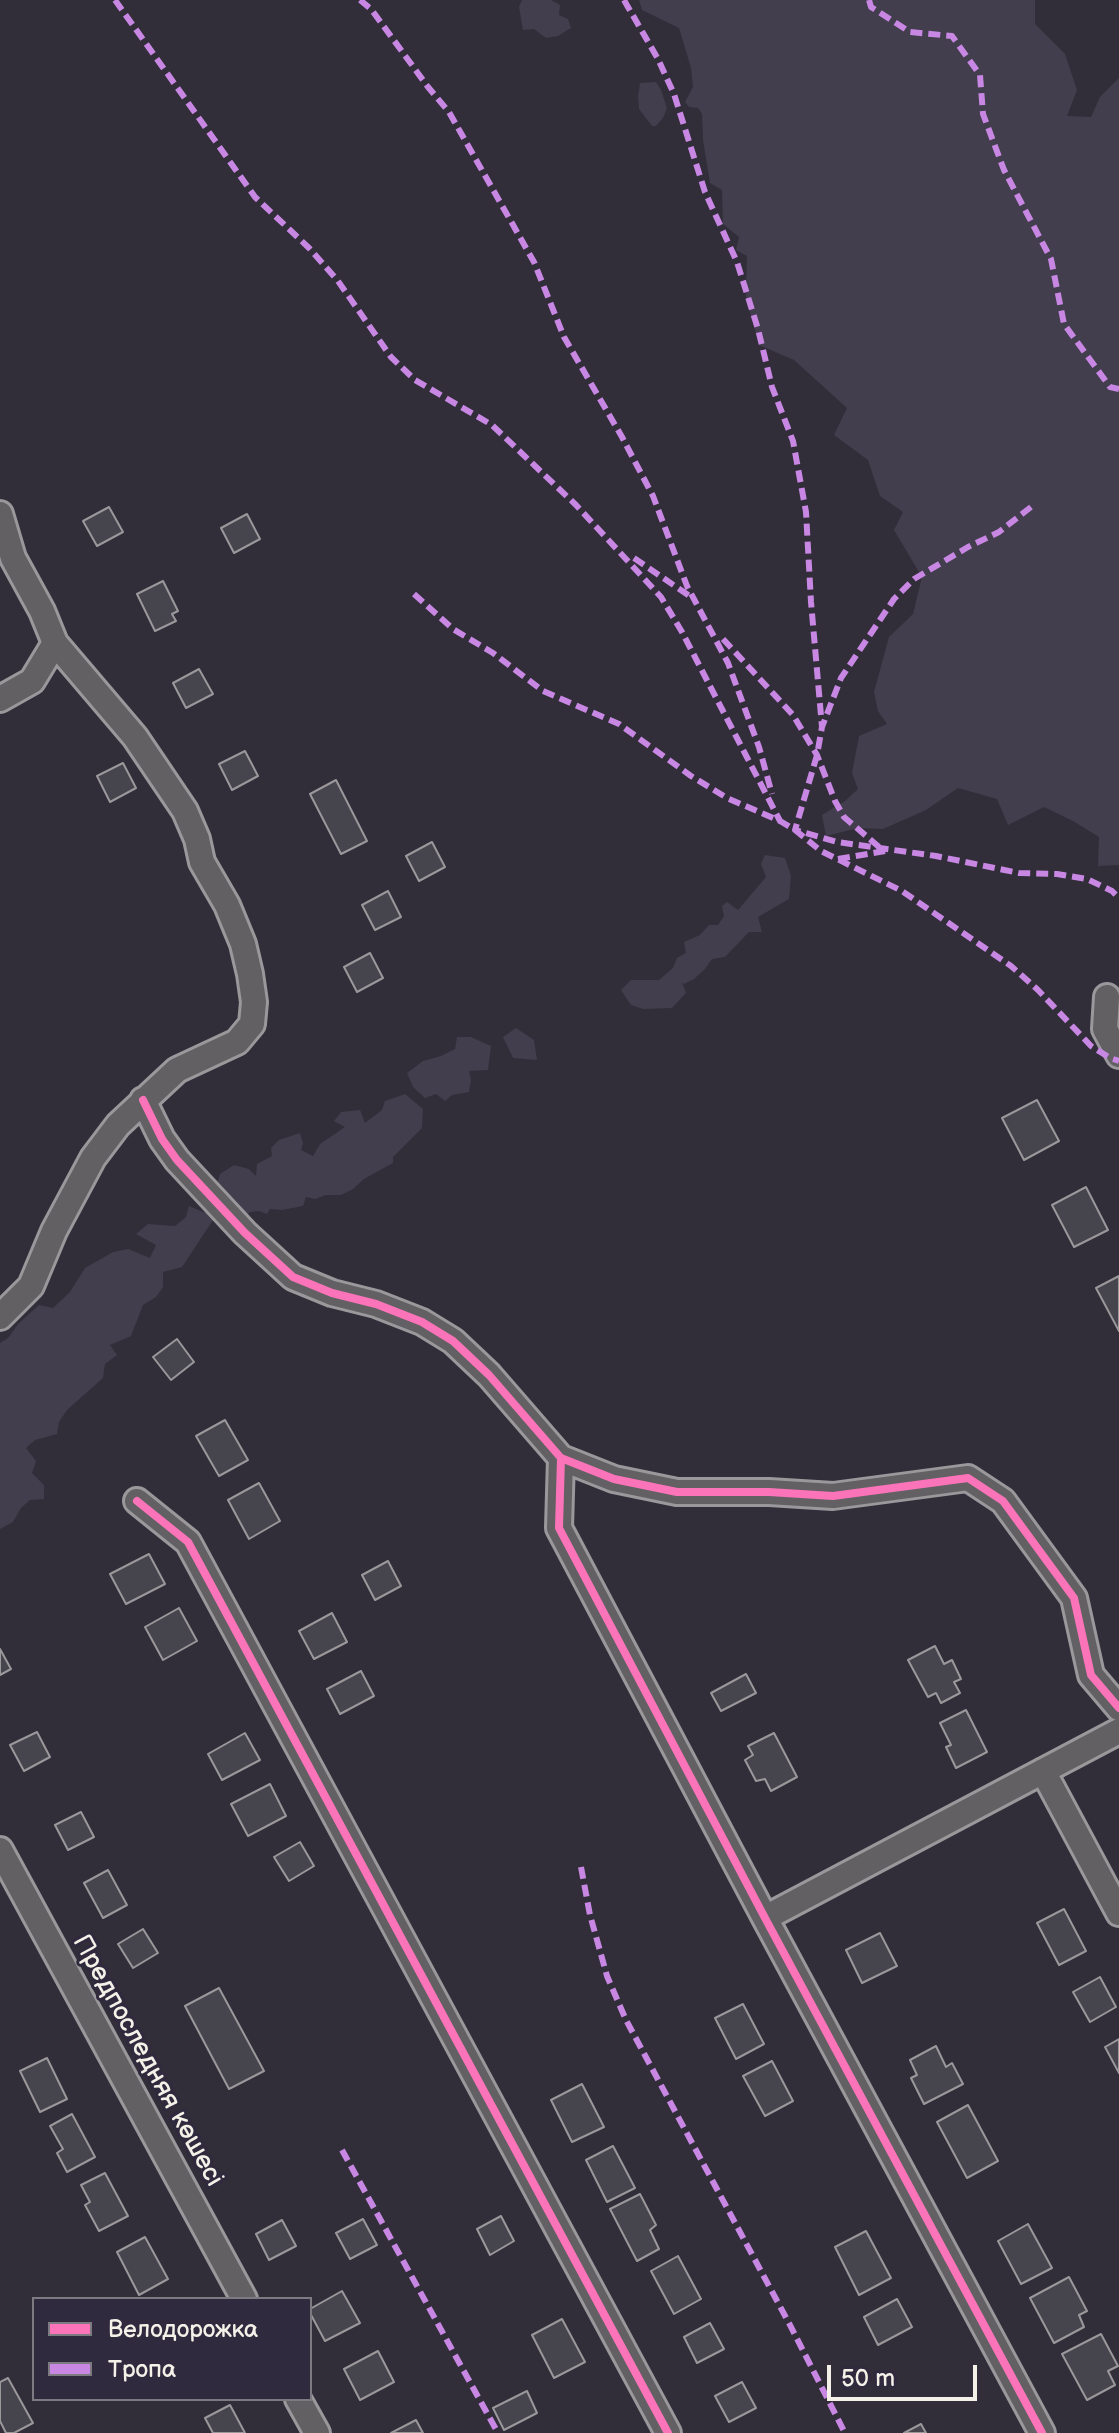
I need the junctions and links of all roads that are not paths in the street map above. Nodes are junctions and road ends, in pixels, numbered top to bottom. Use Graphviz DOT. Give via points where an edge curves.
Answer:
graph roads {
  1 [pos="0,514"];
  2 [pos="55,643"];
  3 [pos="0,699"];
  4 [pos="1107,997"];
  5 [pos="1119,1055"];
  6 [pos="143,1100"];
  7 [pos="0,1317"];
  8 [pos="561,1458"];
  9 [pos="137,1501"];
  10 [pos="1119,1708"];
  11 [pos="1119,1731"];
  12 [pos="1043,1771"];
  13 [pos="0,1850"];
  14 [pos="1119,1913"];
  15 [pos="765,1918"];
  16 [pos="243,2297"];
  17 [pos="299,2401"];
  18 [pos="317,2433"];
  19 [pos="668,2433"];
  20 [pos="1042,2433"];
  1 -- 2 [label="street" via="13,558"];
  2 -- 3 [label="street" via="32,681"];
  2 -- 6 [label="street" via="135,737 185,811 202,862 243,944 250,974 252,1024 237,1042 177,1070"];
  4 -- 5 [label="street" via="1105,1029"];
  6 -- 7 [label="street" via="93,1158 31,1286"];
  6 -- 8 [label="street" via="177,1160 293,1277 422,1322 453,1341"];
  8 -- 10 [label="street" via="614,1479 677,1492 833,1496 968,1478 1003,1501 1074,1598 1091,1675"];
  8 -- 15 [label="street" via="559,1528"];
  9 -- 19 [label="street" via="188,1542"];
  11 -- 12 [label="street"];
  12 -- 14 [label="street"];
  12 -- 15 [label="street"];
  13 -- 16 [label="street, Предпоследняя көшесі"];
  15 -- 20 [label="street"];
  17 -- 18 [label="street"];
}
